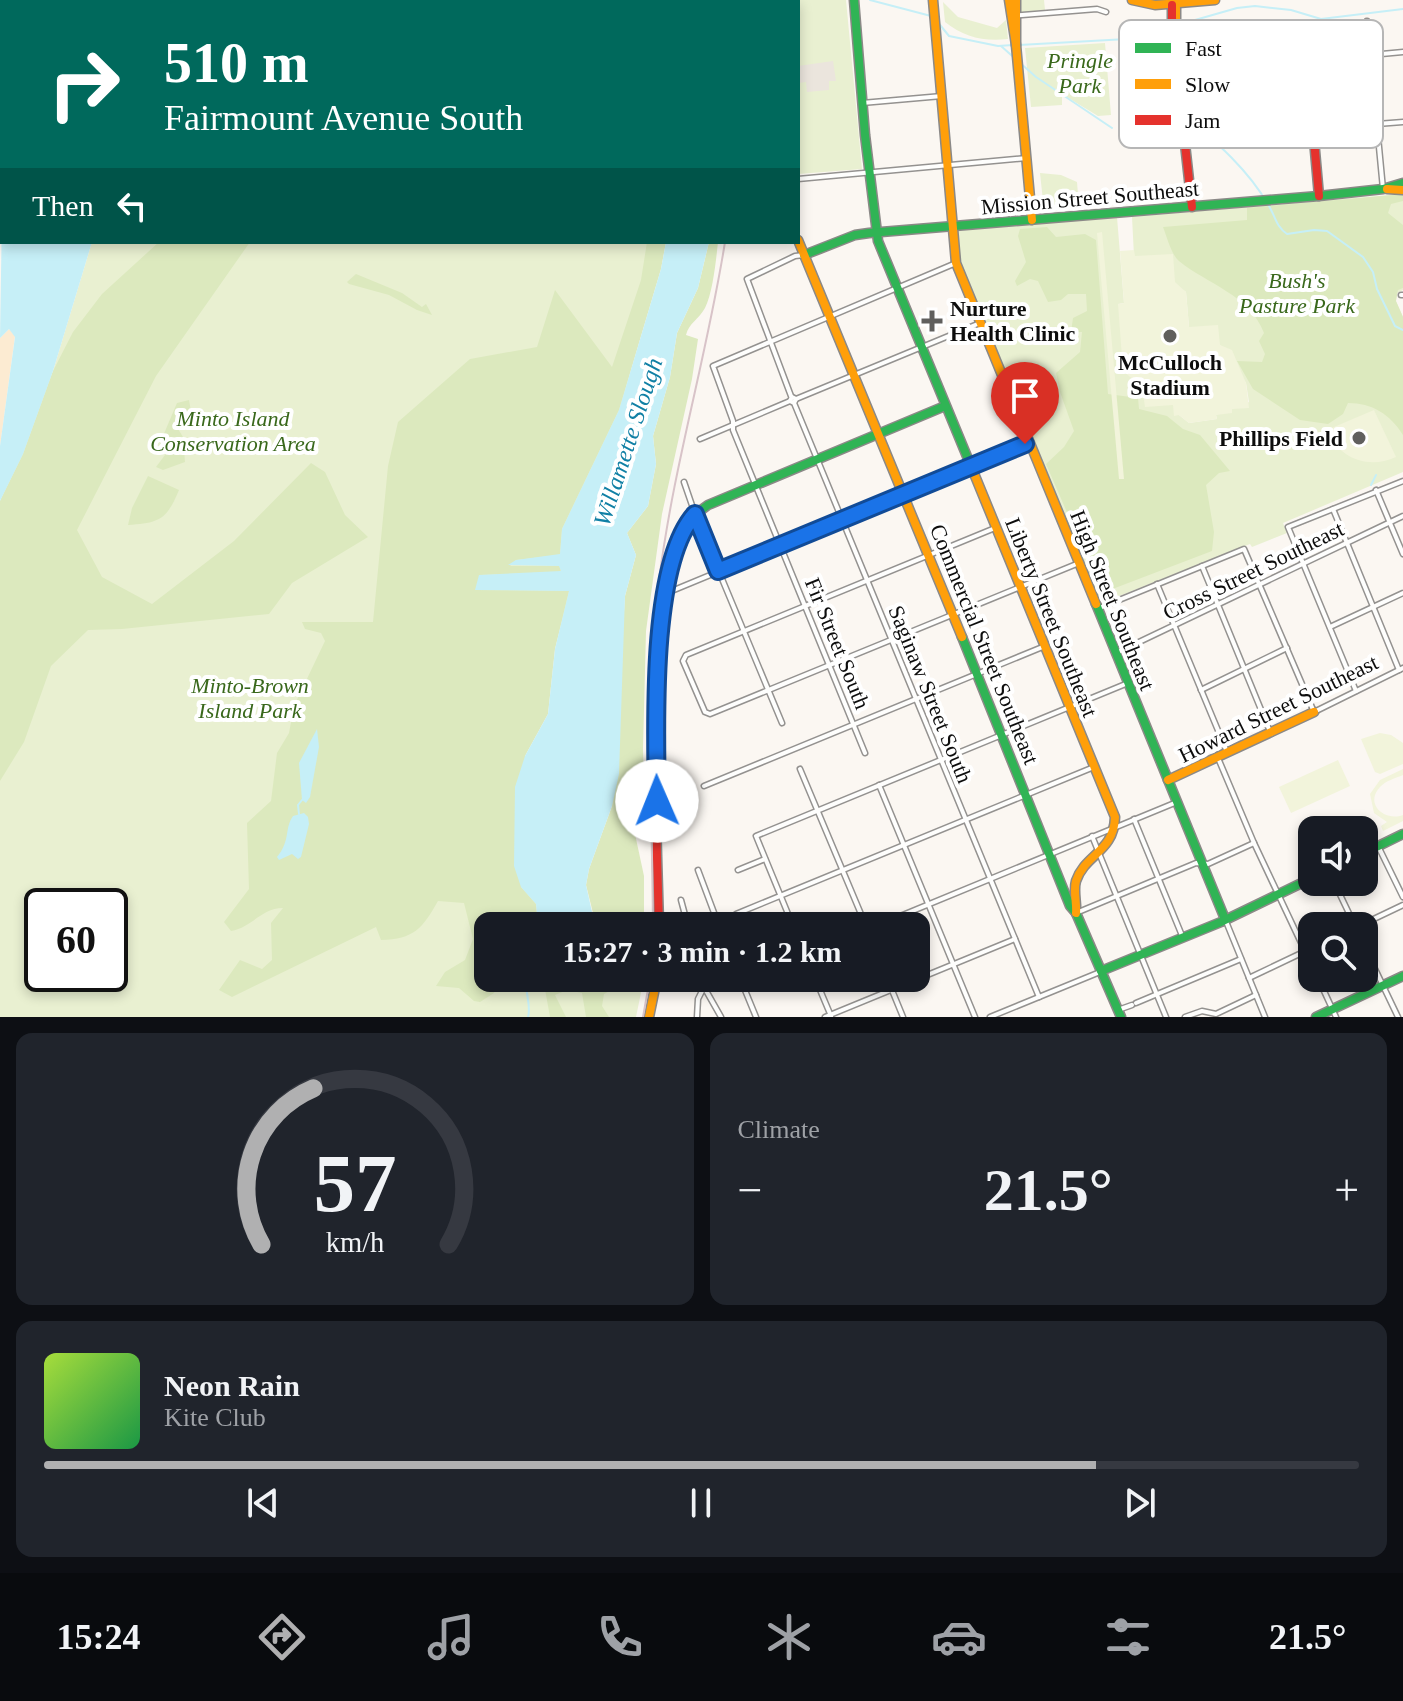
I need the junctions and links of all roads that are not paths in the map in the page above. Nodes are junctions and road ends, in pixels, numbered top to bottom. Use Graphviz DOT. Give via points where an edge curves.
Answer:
graph roads {
  1 [pos="1009,0"];
  2 [pos="1016,0"];
  3 [pos="1132,0"];
  4 [pos="1215,0"];
  5 [pos="933,2"];
  6 [pos="1172,2"];
  7 [pos="854,4"];
  8 [pos="1106,12"];
  9 [pos="1014,16"];
  10 [pos="1403,52"];
  11 [pos="1383,54"];
  12 [pos="942,96"];
  13 [pos="862,103"];
  14 [pos="1403,122"];
  15 [pos="1383,124"];
  16 [pos="1185,148"];
  17 [pos="1315,148"];
  18 [pos="1379,148"];
  19 [pos="1027,158"];
  20 [pos="949,165"];
  21 [pos="870,172"];
  22 [pos="800,179"];
  23 [pos="1403,183"];
  24 [pos="1383,189"];
  25 [pos="1403,190"];
  26 [pos="1319,196"];
  27 [pos="1192,207"];
  28 [pos="1032,220"];
  29 [pos="953,226"];
  30 [pos="876,232"];
  31 [pos="800,244"];
  32 [pos="805,258"];
  33 [pos="956,263"];
  34 [pos="896,287"];
  35 [pos="829,316"];
  36 [pos="980,323"];
  37 [pos="771,341"];
  38 [pos="921,347"];
  39 [pos="853,375"];
  40 [pos="793,400"];
  41 [pos="945,406"];
  42 [pos="733,425"];
  43 [pos="878,434"];
  44 [pos="700,439"];
  45 [pos="1029,443"];
  46 [pos="817,459"];
  47 [pos="970,467"];
  48 [pos="1403,481"];
  49 [pos="684,482"];
  50 [pos="755,485"];
  51 [pos="1376,490"];
  52 [pos="904,495"];
  53 [pos="1333,509"];
  54 [pos="695,514"];
  55 [pos="1403,516"];
  56 [pos="842,519"];
  57 [pos="1390,522"];
  58 [pos="996,528"];
  59 [pos="1347,542"];
  60 [pos="780,545"];
  61 [pos="928,554"];
  62 [pos="1403,554"];
  63 [pos="1079,563"];
  64 [pos="1304,563"];
  65 [pos="1202,566"];
  66 [pos="718,571"];
  67 [pos="867,580"];
  68 [pos="1157,584"];
  69 [pos="1261,584"];
  70 [pos="1020,587"];
  71 [pos="674,590"];
  72 [pos="1403,593"];
  73 [pos="1218,604"];
  74 [pos="805,606"];
  75 [pos="1373,607"];
  76 [pos="1097,609"];
  77 [pos="953,614"];
  78 [pos="1174,625"];
  79 [pos="1330,627"];
  80 [pos="743,631"];
  81 [pos="891,639"];
  82 [pos="1045,646"];
  83 [pos="1287,648"];
  84 [pos="1116,653"];
  85 [pos="829,665"];
  86 [pos="1401,669"];
  87 [pos="1245,670"];
  88 [pos="977,674"];
  89 [pos="1128,683"];
  90 [pos="1201,690"];
  91 [pos="768,691"];
  92 [pos="1356,691"];
  93 [pos="916,700"];
  94 [pos="1070,707"];
  95 [pos="1314,712"];
  96 [pos="782,723"];
  97 [pos="854,725"];
  98 [pos="1002,734"];
  99 [pos="1271,734"];
  100 [pos="865,753"];
  101 [pos="1227,754"];
  102 [pos="1218,758"];
  103 [pos="941,760"];
  104 [pos="1094,767"];
  105 [pos="800,769"];
  106 [pos="1168,780"];
  107 [pos="879,785"];
  108 [pos="704,786"];
  109 [pos="1027,794"];
  110 [pos="1177,802"];
  111 [pos="817,810"];
  112 [pos="966,819"];
  113 [pos="1134,819"];
  114 [pos="1115,827"];
  115 [pos="1403,834"];
  116 [pos="1092,836"];
  117 [pos="1254,843"];
  118 [pos="904,844"];
  119 [pos="1378,846"];
  120 [pos="1051,854"];
  121 [pos="1100,854"];
  122 [pos="765,859"];
  123 [pos="1202,863"];
  124 [pos="698,870"];
  125 [pos="738,870"];
  126 [pos="842,870"];
  127 [pos="1158,878"];
  128 [pos="990,879"];
  129 [pos="1298,885"];
  130 [pos="1278,894"];
  131 [pos="1117,895"];
  132 [pos="780,896"];
  133 [pos="1403,897"];
  134 [pos="681,900"];
  135 [pos="929,904"];
  136 [pos="1403,905"];
  137 [pos="659,912"];
  138 [pos="684,912"];
  139 [pos="714,912"];
  140 [pos="741,912"];
  141 [pos="787,912"];
  142 [pos="860,912"];
  143 [pos="910,912"];
  144 [pos="1076,913"];
  145 [pos="1378,916"];
  146 [pos="1225,919"];
  147 [pos="1298,936"];
  148 [pos="1183,938"];
  149 [pos="1015,939"];
  150 [pos="1298,954"];
  151 [pos="1141,955"];
  152 [pos="1241,959"];
  153 [pos="953,964"];
  154 [pos="1100,972"];
  155 [pos="930,973"];
  156 [pos="1378,975"];
  157 [pos="1403,976"];
  158 [pos="1249,978"];
  159 [pos="1383,985"];
  160 [pos="654,992"];
  161 [pos="701,992"];
  162 [pos="707,992"];
  163 [pos="746,992"];
  164 [pos="820,992"];
  165 [pos="885,992"];
  166 [pos="893,992"];
  167 [pos="1324,992"];
  168 [pos="1157,995"];
  169 [pos="1256,995"];
  170 [pos="1039,997"];
  171 [pos="1334,1013"];
  172 [pos="1120,1014"];
  173 [pos="1216,1015"];
  174 [pos="829,1016"];
  175 [pos="649,1017"];
  176 [pos="697,1017"];
  177 [pos="721,1017"];
  178 [pos="756,1017"];
  179 [pos="903,1017"];
  180 [pos="975,1017"];
  181 [pos="990,1017"];
  182 [pos="1166,1017"];
  183 [pos="1185,1017"];
  184 [pos="1265,1017"];
  185 [pos="1316,1017"];
  186 [pos="1398,1017"];
  1 -- 9 [label="main road"];
  2 -- 9 [label="main road"];
  3 -- 6 [label="main road"];
  4 -- 6 [label="main road"];
  5 -- 12 [label="main road, High Street Southeast"];
  7 -- 13 [label="main road, Liberty Street Southeast"];
  8 -- 9 [label="street"];
  9 -- 19 [label="main road"];
  10 -- 11 [label="street"];
  12 -- 13 [label="street"];
  12 -- 20 [label="main road, High Street Southeast"];
  13 -- 21 [label="main road, Liberty Street Southeast"];
  14 -- 15 [label="street"];
  16 -- 27 [label="main road"];
  17 -- 26 [label="main road"];
  18 -- 24 [label="street"];
  19 -- 20 [label="street"];
  19 -- 28 [label="main road"];
  20 -- 21 [label="street"];
  20 -- 29 [label="main road, High Street Southeast"];
  21 -- 22 [label="street"];
  21 -- 30 [label="main road, Liberty Street Southeast"];
  23 -- 24 [label="main road, Mission Street Southeast"];
  24 -- 25 [label="main road, Mission Street Southeast"];
  24 -- 26 [label="main road, Mission Street Southeast"];
  26 -- 27 [label="main road, Mission Street Southeast"];
  27 -- 28 [label="main road, Mission Street Southeast"];
  28 -- 29 [label="main road, Mission Street Southeast"];
  29 -- 30 [label="main road, Mission Street Southeast"];
  29 -- 33 [label="main road, High Street Southeast"];
  30 -- 32 [label="main road, Mission Street Southeast" via="855,235"];
  30 -- 34 [label="main road, Liberty Street Southeast"];
  31 -- 32 [label="main road, Commercial Street Southeast"];
  32 -- 35 [label="main road, Commercial Street Southeast"];
  32 -- 37 [label="street, Saginaw Street South" via="801,254 747,278"];
  33 -- 34 [label="street"];
  33 -- 36 [label="main road, High Street Southeast"];
  34 -- 35 [label="street"];
  34 -- 38 [label="main road, Liberty Street Southeast"];
  35 -- 37 [label="street"];
  35 -- 39 [label="main road, Commercial Street Southeast"];
  36 -- 38 [label="street"];
  36 -- 45 [label="main road, High Street Southeast"];
  37 -- 40 [label="street, Saginaw Street South"];
  37 -- 42 [label="street, Fir Street South" via="713,366"];
  38 -- 39 [label="street"];
  38 -- 41 [label="main road, Liberty Street Southeast"];
  39 -- 40 [label="street"];
  39 -- 43 [label="main road, Commercial Street Southeast"];
  40 -- 42 [label="street"];
  40 -- 46 [label="street, Saginaw Street South"];
  41 -- 43 [label="main road"];
  41 -- 47 [label="main road, Liberty Street Southeast"];
  42 -- 44 [label="street"];
  42 -- 50 [label="street, Fir Street South"];
  43 -- 46 [label="main road"];
  43 -- 52 [label="main road, Commercial Street Southeast"];
  45 -- 47 [label="street"];
  45 -- 63 [label="main road, High Street Southeast"];
  46 -- 50 [label="main road"];
  46 -- 56 [label="street, Saginaw Street South"];
  47 -- 52 [label="street"];
  47 -- 58 [label="main road, Liberty Street Southeast"];
  48 -- 51 [label="street"];
  49 -- 54 [label="street"];
  50 -- 54 [label="main road"];
  50 -- 60 [label="street, Fir Street South"];
  51 -- 53 [label="street"];
  51 -- 57 [label="street"];
  52 -- 56 [label="street"];
  52 -- 61 [label="main road, Commercial Street Southeast"];
  53 -- 59 [label="street"];
  53 -- 64 [label="street" via="1288,527"];
  54 -- 66 [label="street"];
  54 -- 137 [label="main road" via="676,547 658,656"];
  55 -- 57 [label="street, Cross Street Southeast"];
  56 -- 60 [label="street"];
  56 -- 67 [label="street, Saginaw Street South"];
  57 -- 59 [label="street, Cross Street Southeast"];
  57 -- 62 [label="street"];
  58 -- 61 [label="street"];
  58 -- 70 [label="main road, Liberty Street Southeast"];
  59 -- 64 [label="street, Cross Street Southeast"];
  59 -- 75 [label="street"];
  60 -- 66 [label="street"];
  60 -- 74 [label="street, Fir Street South"];
  61 -- 67 [label="street"];
  61 -- 77 [label="main road, Commercial Street Southeast"];
  63 -- 70 [label="street"];
  63 -- 76 [label="main road, High Street Southeast"];
  64 -- 69 [label="street, Cross Street Southeast"];
  64 -- 79 [label="street"];
  65 -- 68 [label="street"];
  65 -- 69 [label="street" via="1245,549"];
  65 -- 73 [label="street"];
  66 -- 71 [label="street"];
  66 -- 80 [label="street"];
  67 -- 74 [label="street"];
  67 -- 81 [label="street, Saginaw Street South"];
  68 -- 76 [label="street"];
  68 -- 78 [label="street"];
  69 -- 73 [label="street, Cross Street Southeast"];
  69 -- 83 [label="street"];
  70 -- 77 [label="street"];
  70 -- 82 [label="main road, Liberty Street Southeast"];
  72 -- 75 [label="street"];
  73 -- 78 [label="street, Cross Street Southeast"];
  73 -- 87 [label="street"];
  74 -- 80 [label="street"];
  74 -- 85 [label="street, Fir Street South"];
  75 -- 79 [label="street"];
  75 -- 86 [label="street"];
  76 -- 84 [label="main road, High Street Southeast"];
  77 -- 81 [label="street"];
  77 -- 88 [label="main road, Commercial Street Southeast"];
  78 -- 84 [label="street, Cross Street Southeast"];
  78 -- 90 [label="street"];
  79 -- 92 [label="street"];
  80 -- 91 [label="street"];
  80 -- 91 [label="street" via="684,657 706,714"];
  81 -- 85 [label="street"];
  81 -- 93 [label="street, Saginaw Street South"];
  82 -- 88 [label="street"];
  82 -- 94 [label="main road, Liberty Street Southeast"];
  83 -- 87 [label="street"];
  83 -- 95 [label="street"];
  84 -- 89 [label="main road, High Street Southeast"];
  85 -- 91 [label="street"];
  85 -- 97 [label="street, Fir Street South"];
  86 -- 92 [label="street, Howard Street Southeast"];
  87 -- 90 [label="street"];
  87 -- 99 [label="street"];
  88 -- 93 [label="street"];
  88 -- 98 [label="main road, Commercial Street Southeast"];
  89 -- 94 [label="street"];
  89 -- 106 [label="main road, High Street Southeast"];
  90 -- 101 [label="street"];
  91 -- 96 [label="street"];
  92 -- 95 [label="street, Howard Street Southeast"];
  93 -- 97 [label="street"];
  93 -- 103 [label="street, Saginaw Street South"];
  94 -- 98 [label="street"];
  94 -- 104 [label="main road, Liberty Street Southeast"];
  95 -- 99 [label="main road, Howard Street Southeast"];
  97 -- 100 [label="street, Fir Street South"];
  97 -- 108 [label="street"];
  98 -- 103 [label="street"];
  98 -- 109 [label="main road, Commercial Street Southeast"];
  99 -- 101 [label="main road, Howard Street Southeast"];
  101 -- 102 [label="main road, Howard Street Southeast"];
  102 -- 106 [label="main road, Howard Street Southeast"];
  102 -- 117 [label="street"];
  103 -- 107 [label="street"];
  103 -- 112 [label="street, Saginaw Street South"];
  104 -- 109 [label="street"];
  104 -- 114 [label="main road, Liberty Street Southeast"];
  105 -- 111 [label="street"];
  106 -- 110 [label="main road, High Street Southeast"];
  107 -- 111 [label="street"];
  107 -- 118 [label="street"];
  109 -- 112 [label="street"];
  109 -- 120 [label="main road, Commercial Street Southeast"];
  110 -- 113 [label="street"];
  110 -- 123 [label="main road, High Street Southeast"];
  111 -- 122 [label="street" via="756,836"];
  111 -- 126 [label="street"];
  112 -- 118 [label="street"];
  112 -- 128 [label="street, Saginaw Street South"];
  113 -- 114 [label="street"];
  113 -- 127 [label="street"];
  114 -- 116 [label="street"];
  114 -- 121 [label="main road"];
  115 -- 119 [label="main road"];
  116 -- 120 [label="street"];
  116 -- 121 [label="street"];
  117 -- 123 [label="street"];
  117 -- 130 [label="street"];
  118 -- 126 [label="street"];
  118 -- 135 [label="street"];
  119 -- 133 [label="street"];
  120 -- 128 [label="street"];
  120 -- 144 [label="main road, Commercial Street Southeast"];
  121 -- 131 [label="street"];
  121 -- 144 [label="main road" via="1077,877"];
  122 -- 125 [label="street"];
  122 -- 132 [label="street"];
  123 -- 127 [label="street"];
  123 -- 146 [label="main road, High Street Southeast"];
  124 -- 139 [label="street"];
  126 -- 132 [label="street"];
  126 -- 142 [label="street"];
  127 -- 131 [label="street"];
  127 -- 148 [label="street"];
  128 -- 135 [label="street"];
  128 -- 149 [label="street, Saginaw Street South"];
  129 -- 130 [label="main road"];
  130 -- 146 [label="main road"];
  130 -- 147 [label="street"];
  131 -- 144 [label="street"];
  131 -- 151 [label="street"];
  132 -- 140 [label="street"];
  132 -- 141 [label="street"];
  134 -- 138 [label="street"];
  135 -- 143 [label="street"];
  135 -- 153 [label="street"];
  136 -- 145 [label="street"];
  144 -- 154 [label="main road, Commercial Street Southeast"];
  146 -- 148 [label="main road"];
  146 -- 152 [label="street, High Street Southeast"];
  148 -- 151 [label="main road"];
  149 -- 153 [label="street"];
  149 -- 170 [label="street, Saginaw Street South"];
  150 -- 158 [label="street"];
  151 -- 154 [label="main road"];
  151 -- 168 [label="street"];
  152 -- 158 [label="street, High Street Southeast"];
  152 -- 168 [label="street"];
  153 -- 155 [label="street"];
  153 -- 180 [label="street"];
  154 -- 170 [label="street"];
  154 -- 172 [label="main road, Commercial Street Southeast"];
  156 -- 159 [label="street"];
  157 -- 159 [label="main road"];
  158 -- 169 [label="street, High Street Southeast"];
  159 -- 171 [label="main road"];
  159 -- 186 [label="street"];
  160 -- 175 [label="main road"];
  161 -- 176 [label="street"];
  162 -- 177 [label="street"];
  163 -- 178 [label="street"];
  164 -- 174 [label="street"];
  165 -- 174 [label="street"];
  166 -- 179 [label="street"];
  167 -- 171 [label="street"];
  168 -- 172 [label="street"];
  168 -- 182 [label="street"];
  169 -- 173 [label="street"];
  169 -- 184 [label="street, High Street Southeast"];
  170 -- 181 [label="street"];
  171 -- 185 [label="main road"];
  173 -- 183 [label="street" via="1202,1011"];
}
